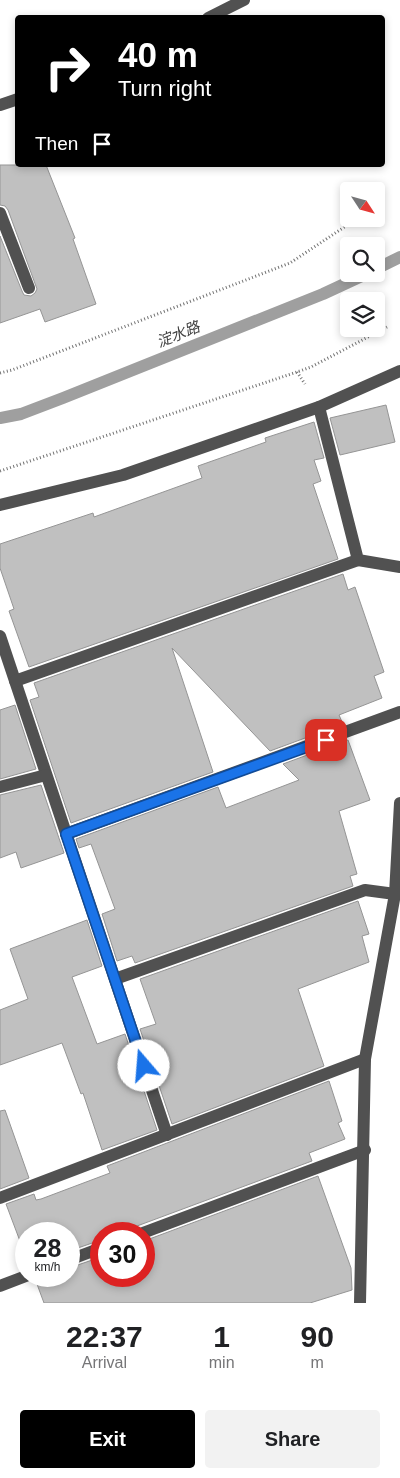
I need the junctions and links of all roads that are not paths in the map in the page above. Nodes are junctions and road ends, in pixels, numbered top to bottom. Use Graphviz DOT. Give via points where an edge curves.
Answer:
graph roads {
  1 [pos="244,0"];
  2 [pos="214,15"];
  3 [pos="15,100"];
  4 [pos="0,105"];
  5 [pos="0,213"];
  6 [pos="29,288"];
  7 [pos="400,371"];
  8 [pos="318,407"];
  9 [pos="0,505"];
  10 [pos="358,560"];
  11 [pos="400,567"];
  12 [pos="0,636"];
  13 [pos="15,681"];
  14 [pos="400,712"];
  15 [pos="46,774"];
  16 [pos="0,787"];
  17 [pos="400,803"];
  18 [pos="66,834"];
  19 [pos="395,894"];
  20 [pos="115,979"];
  21 [pos="365,1059"];
  22 [pos="167,1135"];
  23 [pos="365,1150"];
  24 [pos="0,1198"];
  25 [pos="155,1228"];
  26 [pos="15,1280"];
  27 [pos="0,1286"];
  28 [pos="360,1303"];
  1 -- 2 [label="street"];
  3 -- 4 [label="street"];
  5 -- 6 [label="street"];
  7 -- 8 [label="street"];
  8 -- 9 [label="street" via="122,475"];
  8 -- 10 [label="street"];
  10 -- 11 [label="street"];
  10 -- 13 [label="street"];
  12 -- 13 [label="street"];
  13 -- 15 [label="street"];
  14 -- 18 [label="street"];
  15 -- 16 [label="street"];
  15 -- 18 [label="street"];
  17 -- 19 [label="street"];
  18 -- 20 [label="street"];
  19 -- 20 [label="street" via="365,890"];
  19 -- 21 [label="street"];
  20 -- 22 [label="street"];
  21 -- 22 [label="street"];
  21 -- 23 [label="street"];
  22 -- 24 [label="street"];
  23 -- 25 [label="street"];
  23 -- 28 [label="street"];
  26 -- 27 [label="street"];
}
